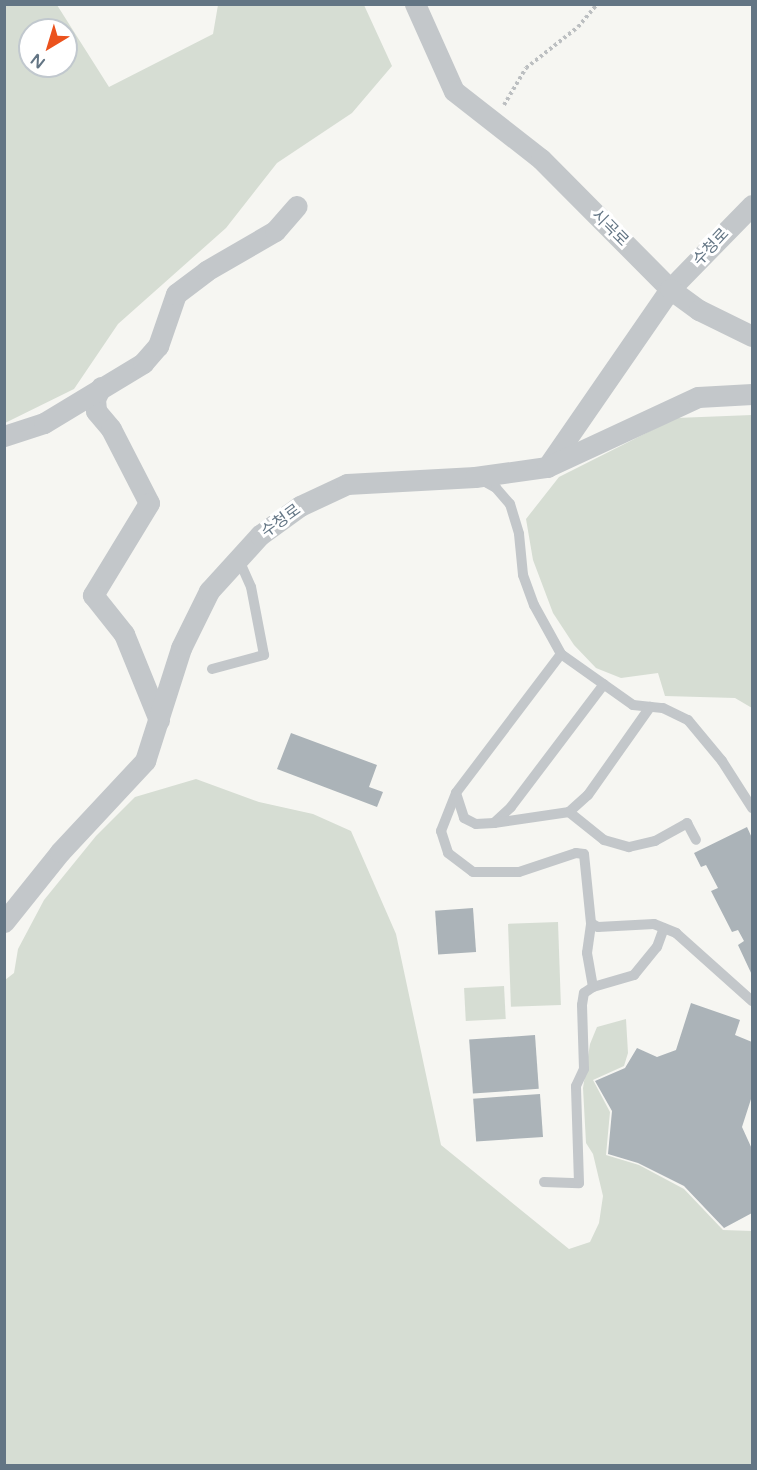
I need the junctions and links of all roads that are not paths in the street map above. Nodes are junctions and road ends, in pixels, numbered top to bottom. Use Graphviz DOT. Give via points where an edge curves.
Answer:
graph roads {
  1 [pos="415,4"];
  2 [pos="753,205"];
  3 [pos="297,206"];
  4 [pos="670,289"];
  5 [pos="753,336"];
  6 [pos="101,387"];
  7 [pos="753,394"];
  8 [pos="4,436"];
  9 [pos="547,467"];
  10 [pos="475,477"];
  11 [pos="238,558"];
  12 [pos="561,654"];
  13 [pos="212,669"];
  14 [pos="604,684"];
  15 [pos="650,707"];
  16 [pos="159,720"];
  17 [pos="456,793"];
  18 [pos="753,808"];
  19 [pos="569,812"];
  20 [pos="494,823"];
  21 [pos="696,840"];
  22 [pos="4,922"];
  23 [pos="591,923"];
  24 [pos="664,928"];
  25 [pos="593,987"];
  26 [pos="753,1001"];
  27 [pos="544,1182"];
  1 -- 4 [label="street, 시곡로" via="454,91 541,159"];
  2 -- 4 [label="street, 수청로"];
  3 -- 6 [label="street" via="291,217 266,238 188,282 176,294 158,346 143,363"];
  4 -- 5 [label="street, 시곡로" via="699,310"];
  4 -- 9 [label="street"];
  6 -- 8 [label="street" via="44,423"];
  6 -- 16 [label="street" via="95,399 96,411 111,429 149,503 93,595 124,634"];
  7 -- 9 [label="street, 수청로" via="698,397"];
  9 -- 10 [label="street, 수청로"];
  10 -- 11 [label="street, 수청로" via="346,484 300,506 260,535"];
  10 -- 12 [label="lane" via="496,488 510,504 519,534 523,575 534,605"];
  11 -- 13 [label="lane" via="251,587 264,655"];
  11 -- 16 [label="street, 수청로" via="209,591 197,614 170,677"];
  12 -- 14 [label="lane"];
  12 -- 17 [label="lane"];
  14 -- 15 [label="lane" via="633,705"];
  14 -- 20 [label="lane" via="511,807"];
  15 -- 18 [label="lane" via="688,720 723,761"];
  15 -- 19 [label="lane" via="588,795"];
  16 -- 22 [label="street, 수청로" via="145,761 60,852"];
  17 -- 20 [label="lane" via="464,818 476,824"];
  17 -- 23 [label="lane" via="441,831 448,853 472,872 519,872 576,853 584,854"];
  19 -- 20 [label="lane"];
  19 -- 21 [label="lane" via="604,840 629,848 687,823"];
  23 -- 24 [label="lane" via="598,927 654,924"];
  23 -- 25 [label="lane" via="587,953"];
  24 -- 25 [label="lane" via="657,946 634,975"];
  24 -- 26 [label="lane" via="676,933"];
  25 -- 27 [label="lane" via="584,993 584,1070 576,1086 579,1183"];
}
